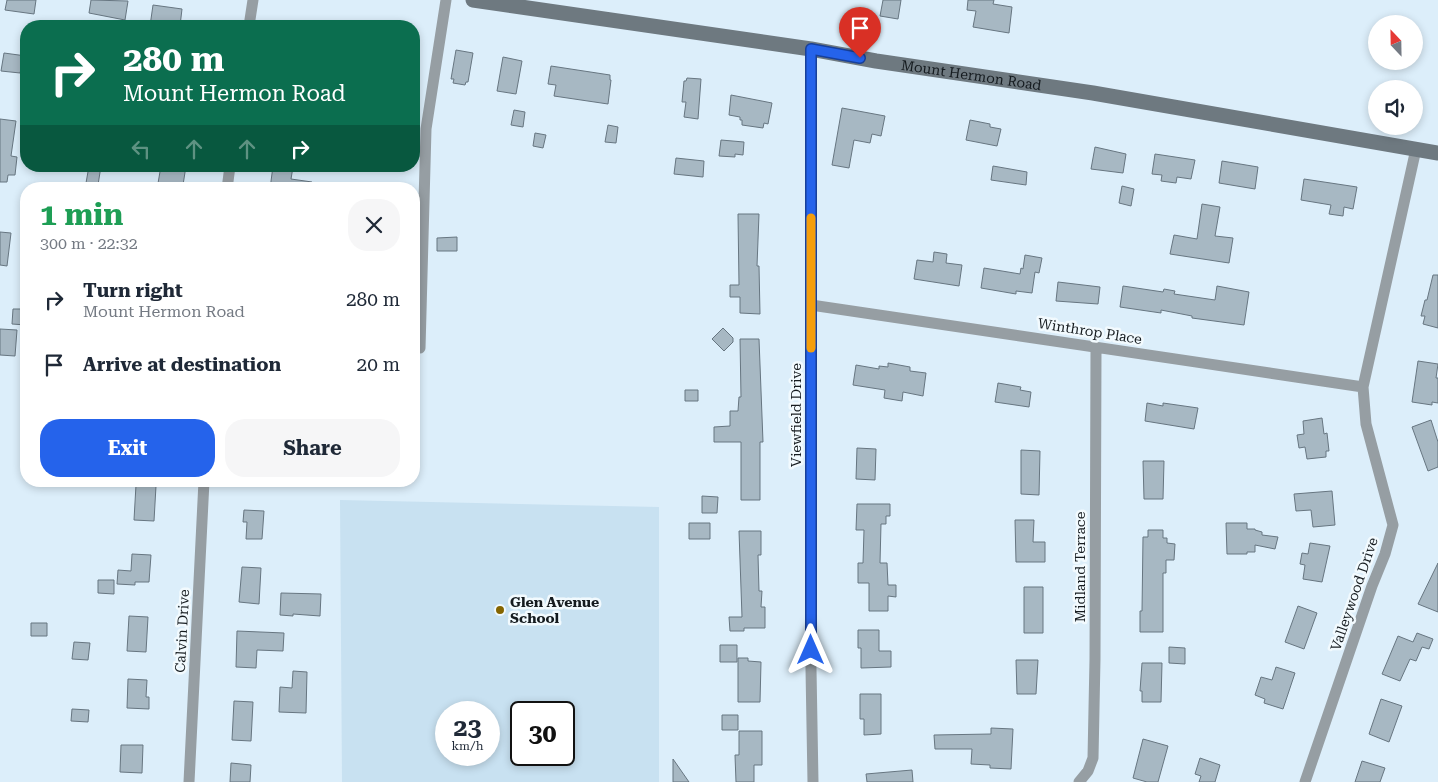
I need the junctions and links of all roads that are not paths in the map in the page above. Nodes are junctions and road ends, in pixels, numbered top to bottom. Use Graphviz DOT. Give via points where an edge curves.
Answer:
graph roads {
  1 [pos="253,0"];
  2 [pos="446,0"];
  3 [pos="473,0"];
  4 [pos="250,20"];
  5 [pos="811,49"];
  6 [pos="1416,149"];
  7 [pos="1438,152"];
  8 [pos="812,305"];
  9 [pos="420,348"];
  10 [pos="1096,348"];
  11 [pos="1363,387"];
  12 [pos="204,487"];
  13 [pos="189,782"];
  14 [pos="813,782"];
  15 [pos="1079,782"];
  16 [pos="1305,782"];
  1 -- 4 [label="street"];
  2 -- 9 [label="street" via="426,129"];
  3 -- 5 [label="main road, Mount Hermon Road"];
  5 -- 6 [label="main road, Mount Hermon Road" via="1112,96"];
  5 -- 8 [label="street, Viewfield Drive"];
  6 -- 7 [label="main road, Mount Hermon Road"];
  6 -- 11 [label="street, Valleywood Drive"];
  8 -- 10 [label="street, Winthrop Place"];
  8 -- 14 [label="street, Viewfield Drive"];
  10 -- 11 [label="street, Winthrop Place"];
  10 -- 15 [label="street, Midland Terrace" via="1093,758"];
  11 -- 16 [label="street, Valleywood Drive" via="1366,424 1393,525"];
  12 -- 13 [label="street, Calvin Drive"];
}
